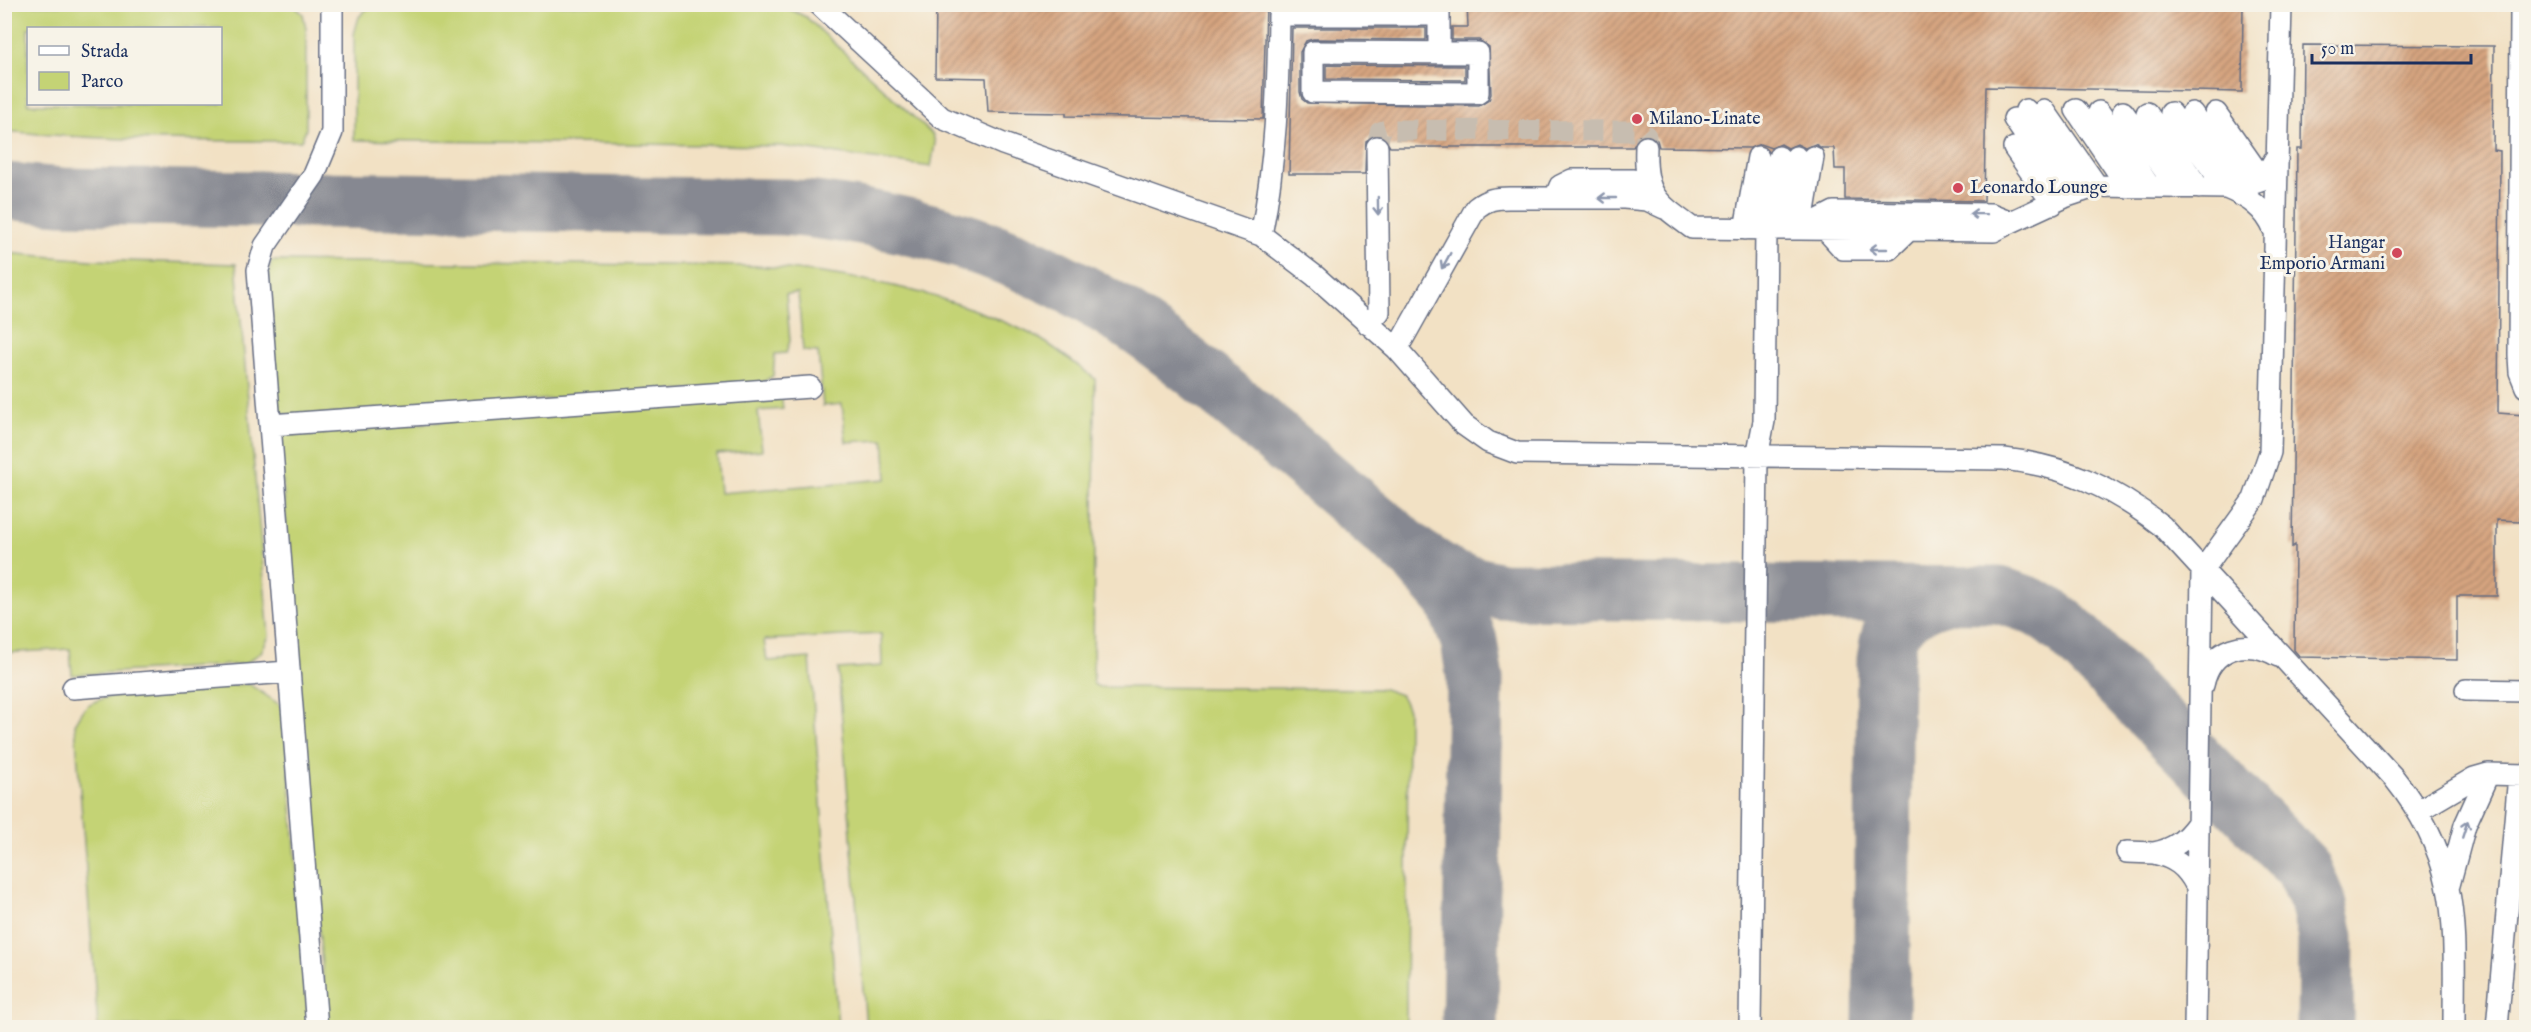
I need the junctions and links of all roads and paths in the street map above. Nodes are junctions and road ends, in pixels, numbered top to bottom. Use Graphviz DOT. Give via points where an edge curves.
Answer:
graph roads {
  1 [pos="332,4"];
  2 [pos="819,4"];
  3 [pos="2281,4"];
  4 [pos="2519,4"];
  5 [pos="1281,10"];
  6 [pos="1435,15"];
  7 [pos="1439,53"];
  8 [pos="2076,110"];
  9 [pos="2099,112"];
  10 [pos="2123,112"];
  11 [pos="2147,112"];
  12 [pos="2171,112"];
  13 [pos="2192,112"];
  14 [pos="2216,113"];
  15 [pos="1377,147"];
  16 [pos="1646,147"];
  17 [pos="2014,148"];
  18 [pos="1787,157"];
  19 [pos="2275,159"];
  20 [pos="2263,180"];
  21 [pos="1648,186"];
  22 [pos="2128,187"];
  23 [pos="2150,187"];
  24 [pos="2177,188"];
  25 [pos="2199,188"];
  26 [pos="2234,188"];
  27 [pos="2075,194"];
  28 [pos="1555,198"];
  29 [pos="1664,208"];
  30 [pos="2010,222"];
  31 [pos="1745,229"];
  32 [pos="1784,229"];
  33 [pos="2274,231"];
  34 [pos="1261,235"];
  35 [pos="1368,324"];
  36 [pos="1397,350"];
  37 [pos="810,387"];
  38 [pos="2526,387"];
  39 [pos="270,425"];
  40 [pos="1757,457"];
  41 [pos="2202,571"];
  42 [pos="2284,659"];
  43 [pos="288,672"];
  44 [pos="73,688"];
  45 [pos="2466,690"];
  46 [pos="2526,691"];
  47 [pos="2198,710"];
  48 [pos="2488,774"];
  49 [pos="2523,775"];
  50 [pos="2418,811"];
  51 [pos="2197,824"];
  52 [pos="2127,852"];
  53 [pos="2154,853"];
  54 [pos="2196,885"];
  55 [pos="2449,885"];
  56 [pos="317,1028"];
  57 [pos="1750,1028"];
  58 [pos="2194,1028"];
  59 [pos="2454,1028"];
  60 [pos="2497,1028"];
  1 -- 39 [label="lane" via="332,132 314,175 265,246 258,270"];
  2 -- 34 [label="lane" via="942,117 1003,144"];
  3 -- 19 [label="lane"];
  4 -- 38 [label="lane" via="2519,356"];
  5 -- 6 [label="lane"];
  5 -- 34 [label="lane" via="1269,196"];
  6 -- 7 [label="lane"];
  7 -- 7 [label="lane" via="1313,52 1313,92 1478,93 1478,53"];
  8 -- 22 [label="lane"];
  9 -- 23 [label="lane"];
  10 -- 24 [label="lane"];
  11 -- 25 [label="lane"];
  12 -- 26 [label="lane"];
  13 -- 26 [label="lane"];
  14 -- 20 [label="lane"];
  15 -- 35 [label="lane, one-way" via="1379,312"];
  16 -- 21 [label="lane"];
  17 -- 27 [label="lane"];
  18 -- 31 [label="lane"];
  18 -- 32 [label="lane"];
  18 -- 32 [label="lane"];
  19 -- 20 [label="lane"];
  19 -- 33 [label="lane"];
  20 -- 26 [label="lane"];
  21 -- 28 [label="lane" via="1633,180 1572,180 1560,186"];
  21 -- 29 [label="lane"];
  22 -- 23 [label="lane"];
  22 -- 27 [label="lane"];
  23 -- 24 [label="lane"];
  24 -- 25 [label="lane"];
  25 -- 26 [label="lane"];
  26 -- 33 [label="lane" via="2262,209"];
  27 -- 27 [label="lane" via="2028,113"];
  27 -- 30 [label="lane"];
  29 -- 28 [label="lane, one-way" via="1647,200"];
  28 -- 36 [label="lane, one-way" via="1492,198 1476,208"];
  29 -- 31 [label="lane" via="1692,228"];
  30 -- 32 [label="lane, one-way" via="1990,214 1834,212"];
  30 -- 32 [label="lane, one-way" via="1994,231 1909,230 1889,249 1842,249 1825,229"];
  31 -- 32 [label="lane"];
  32 -- 40 [label="lane"];
  33 -- 41 [label="lane" via="2270,452 2254,499"];
  34 -- 35 [label="lane" via="1315,276"];
  35 -- 36 [label="lane"];
  36 -- 40 [label="lane" via="1464,425 1488,442 1517,453"];
  37 -- 39 [label="lane"];
  39 -- 43 [label="lane"];
  40 -- 41 [label="lane" via="2004,459 2034,463 2119,495 2162,526"];
  40 -- 57 [label="lane"];
  41 -- 42 [label="lane"];
  41 -- 47 [label="lane"];
  42 -- 47 [label="lane" via="2265,648 2246,646 2225,651 2212,662 2204,679"];
  42 -- 50 [label="lane" via="2394,778"];
  43 -- 44 [label="lane"];
  43 -- 56 [label="lane"];
  45 -- 46 [label="lane"];
  47 -- 51 [label="lane"];
  48 -- 49 [label="lane"];
  48 -- 50 [label="lane" via="2461,784"];
  55 -- 48 [label="lane, one-way" via="2465,825"];
  49 -- 60 [label="lane"];
  50 -- 55 [label="lane"];
  51 -- 53 [label="lane" via="2177,845"];
  51 -- 54 [label="lane"];
  52 -- 53 [label="lane"];
  53 -- 54 [label="lane" via="2178,861"];
  54 -- 58 [label="lane"];
  55 -- 59 [label="lane" via="2454,928"];
}
